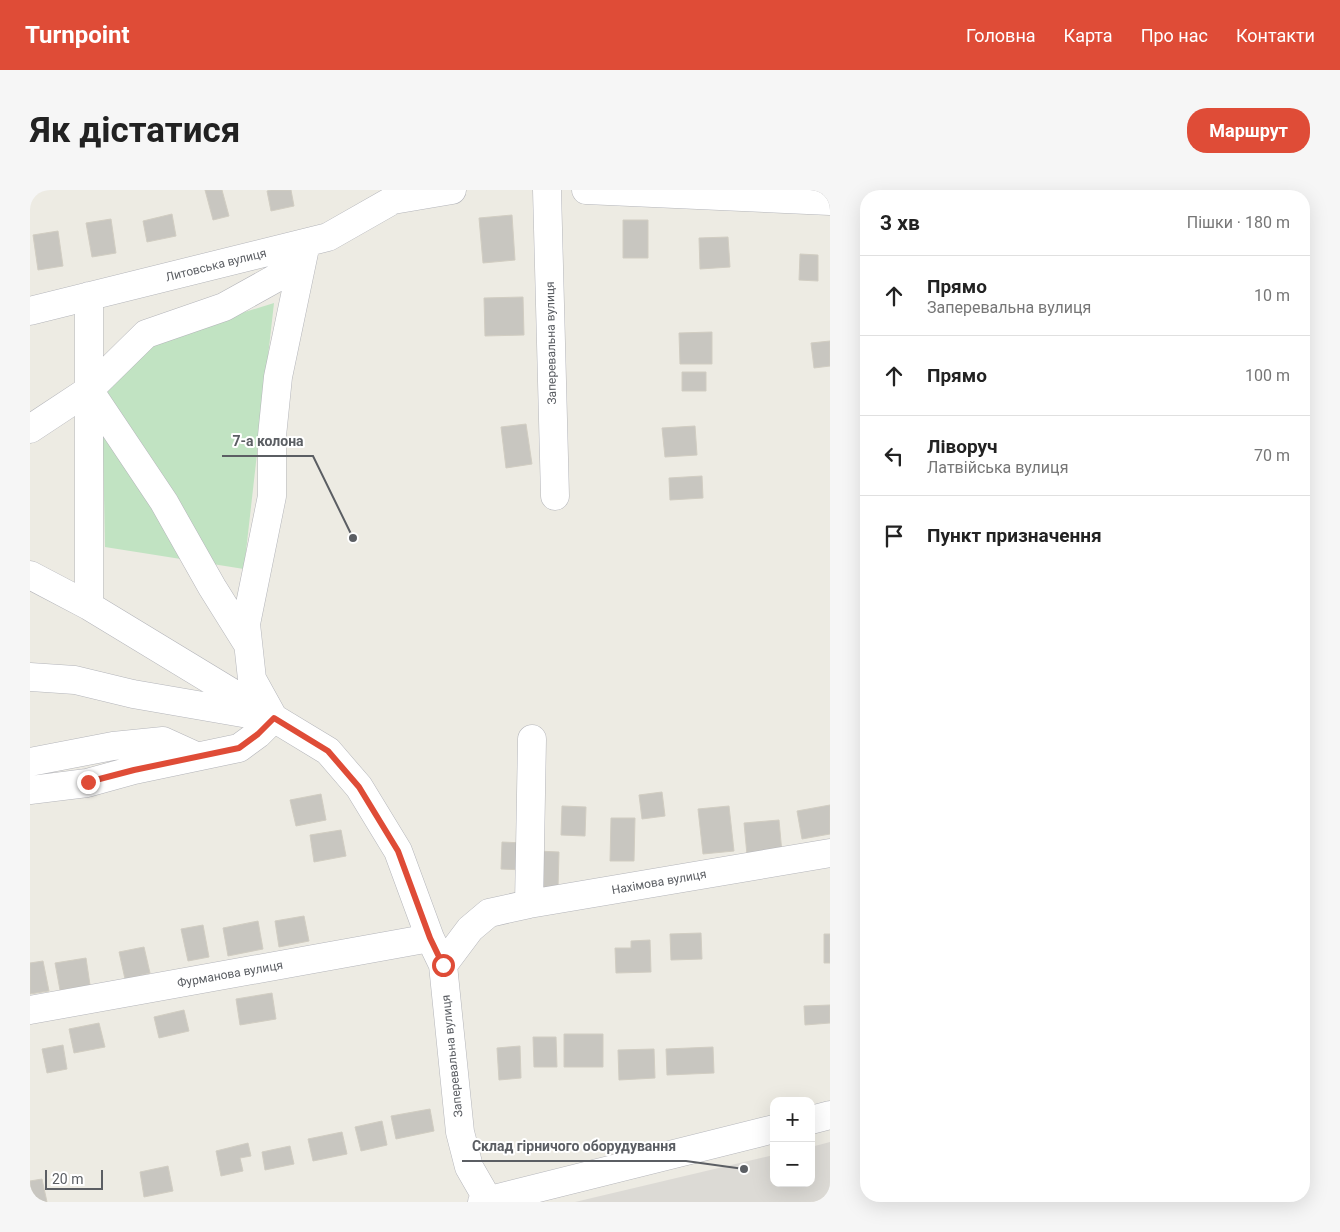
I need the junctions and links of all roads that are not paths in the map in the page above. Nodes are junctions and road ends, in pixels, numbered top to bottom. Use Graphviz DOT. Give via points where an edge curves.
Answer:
graph roads {
  1 [pos="452,190"];
  2 [pos="547,190"];
  3 [pos="586,190"];
  4 [pos="830,201"];
  5 [pos="306,243"];
  6 [pos="89,296"];
  7 [pos="30,310"];
  8 [pos="89,390"];
  9 [pos="30,429"];
  10 [pos="555,496"];
  11 [pos="30,575"];
  12 [pos="89,606"];
  13 [pos="248,644"];
  14 [pos="30,677"];
  15 [pos="274,718"];
  16 [pos="532,739"];
  17 [pos="196,756"];
  18 [pos="30,762"];
  19 [pos="30,790"];
  20 [pos="830,853"];
  21 [pos="529,904"];
  22 [pos="430,938"];
  23 [pos="443,965"];
  24 [pos="30,1010"];
  25 [pos="830,1115"];
  26 [pos="815,1119"];
  27 [pos="770,1130"];
  28 [pos="485,1201"];
  1 -- 5 [label="street, Литовська вулиця" via="393,200 328,237"];
  2 -- 10 [label="street, Заперевальна вулиця"];
  3 -- 4 [label="street"];
  5 -- 6 [label="street, Литовська вулиця"];
  5 -- 8 [label="street" via="286,274 224,307 146,334"];
  5 -- 13 [label="street" via="278,377 272,436 272,496 246,624"];
  6 -- 7 [label="street, Литовська вулиця"];
  6 -- 8 [label="street"];
  8 -- 9 [label="street"];
  8 -- 12 [label="street"];
  8 -- 13 [label="street" via="164,502"];
  11 -- 12 [label="street, Заперевальна вулиця"];
  12 -- 15 [label="street, Заперевальна вулиця"];
  13 -- 15 [label="street" via="252,679"];
  14 -- 15 [label="street" via="75,680 133,694"];
  15 -- 17 [label="street" via="239,748"];
  15 -- 22 [label="street, Заперевальна вулиця" via="328,751 359,787 398,851"];
  16 -- 21 [label="street"];
  17 -- 18 [label="street" via="163,742 113,746"];
  17 -- 19 [label="street" via="88,782"];
  20 -- 21 [label="street, Нахімова вулиця"];
  21 -- 23 [label="street, Нахімова вулиця" via="489,913 470,929"];
  22 -- 23 [label="street, Заперевальна вулиця"];
  22 -- 24 [label="street, Фурманова вулиця"];
  23 -- 28 [label="street, Заперевальна вулиця" via="460,1132 469,1167"];
  25 -- 26 [label="street"];
  27 -- 28 [label="street"];
}
